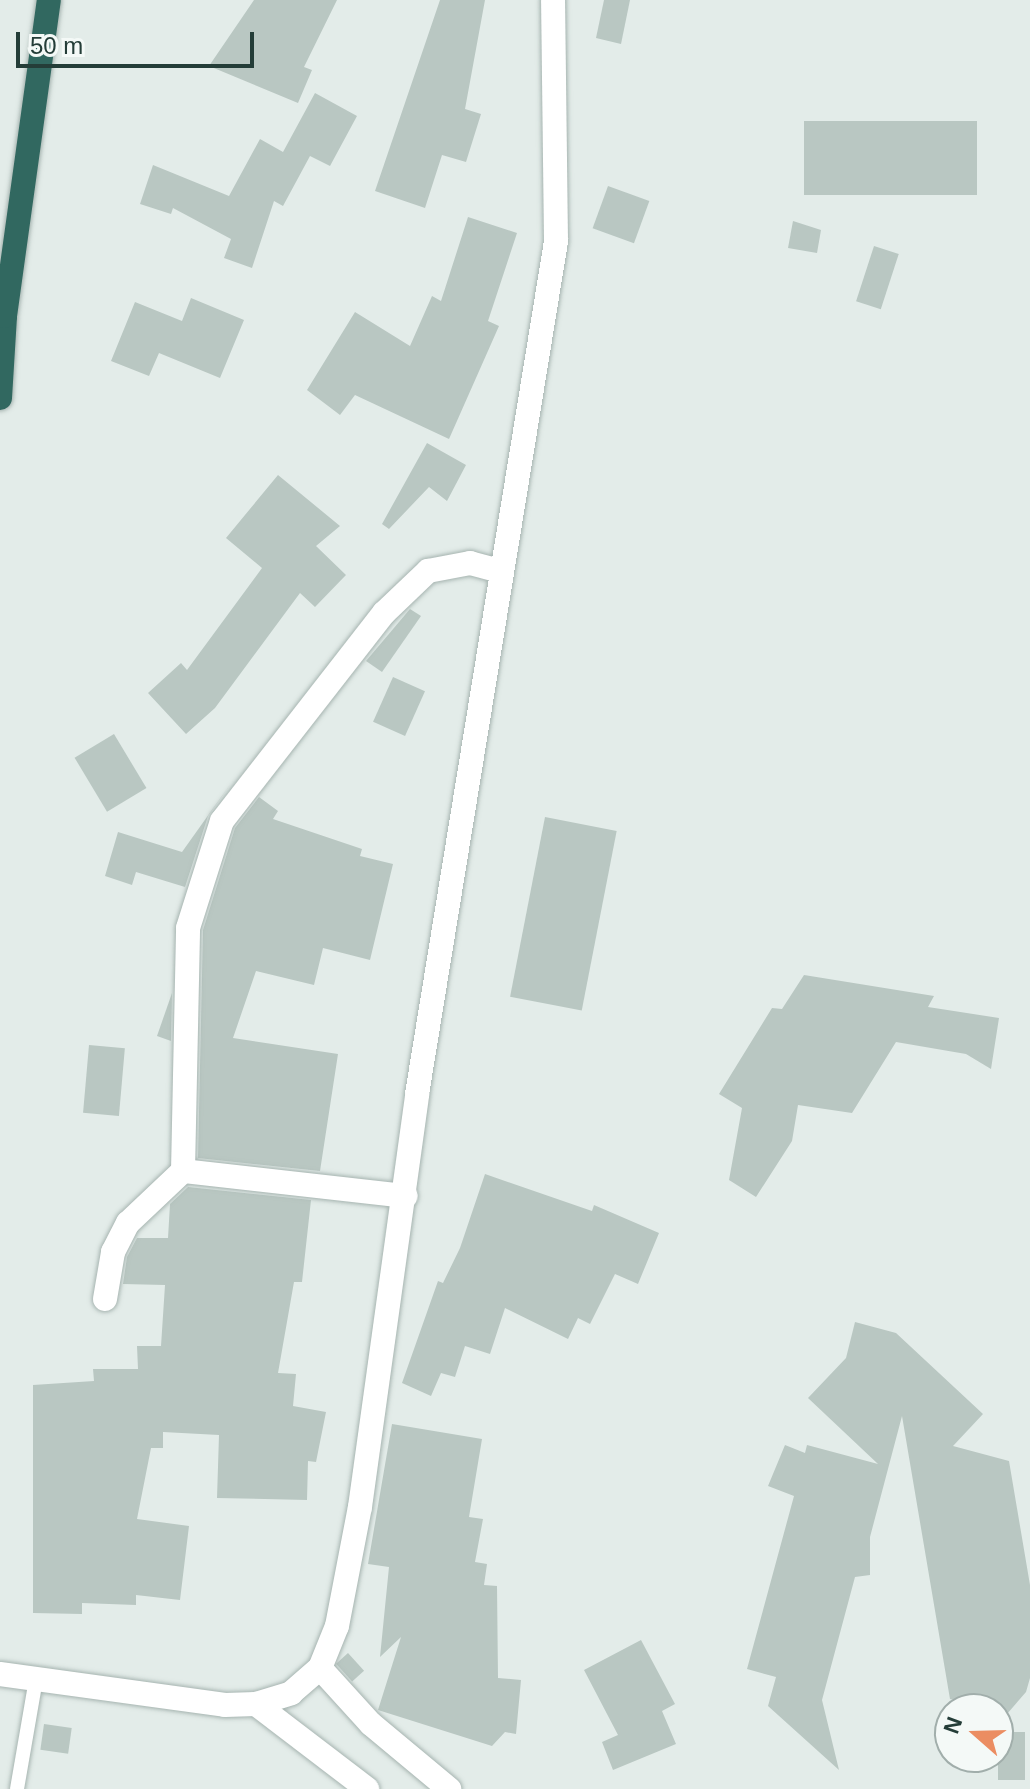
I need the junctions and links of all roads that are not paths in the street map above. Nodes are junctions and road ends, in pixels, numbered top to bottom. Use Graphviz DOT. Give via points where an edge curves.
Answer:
graph roads {
  1 [pos="49,0"];
  2 [pos="553,0"];
  3 [pos="0,398"];
  4 [pos="499,571"];
  5 [pos="183,1171"];
  6 [pos="406,1196"];
  7 [pos="105,1299"];
  8 [pos="320,1668"];
  9 [pos="0,1674"];
  10 [pos="36,1679"];
  11 [pos="256,1704"];
  12 [pos="17,1789"];
  13 [pos="367,1789"];
  14 [pos="449,1789"];
  1 -- 3 [label="highway" via="5,316"];
  2 -- 4 [label="main road" via="556,241"];
  4 -- 5 [label="main road" via="470,563 428,571 384,613 222,821 188,928"];
  4 -- 6 [label="main road"];
  5 -- 6 [label="main road"];
  5 -- 7 [label="main road" via="128,1223 113,1252"];
  6 -- 8 [label="main road" via="360,1507 337,1626"];
  8 -- 11 [label="main road" via="291,1693"];
  8 -- 14 [label="main road" via="371,1724"];
  9 -- 10 [label="main road"];
  10 -- 11 [label="main road" via="225,1705"];
  10 -- 12 [label="lane"];
  11 -- 13 [label="main road"];
}
